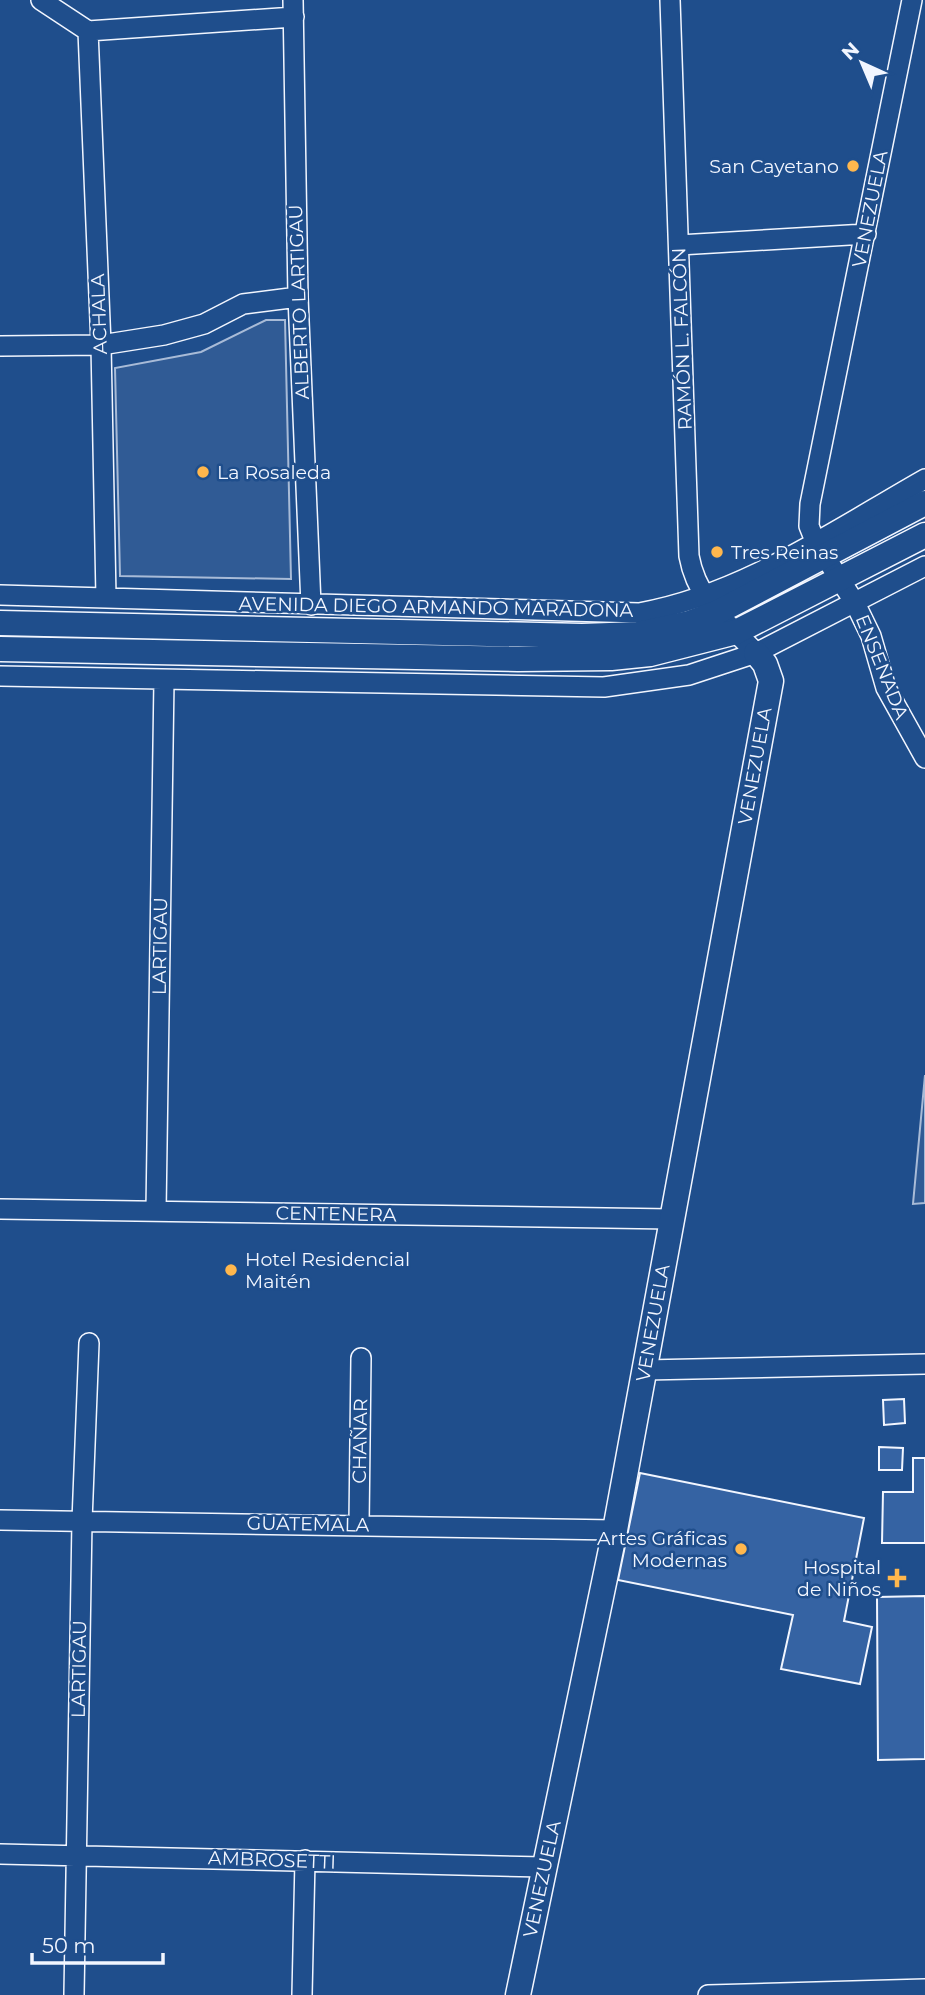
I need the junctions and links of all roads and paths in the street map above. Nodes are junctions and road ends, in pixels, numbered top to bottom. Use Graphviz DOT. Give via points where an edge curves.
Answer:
graph roads {
  1 [pos="41,0"];
  2 [pos="670,0"];
  3 [pos="912,0"];
  4 [pos="293,9"];
  5 [pos="88,31"];
  6 [pos="866,234"];
  7 [pos="679,245"];
  8 [pos="298,297"];
  9 [pos="101,345"];
  10 [pos="0,346"];
  11 [pos="925,480"];
  12 [pos="925,503"];
  13 [pos="925,535"];
  14 [pos="820,550"];
  15 [pos="925,566"];
  16 [pos="841,581"];
  17 [pos="892,583"];
  18 [pos="925,583"];
  19 [pos="0,595"];
  20 [pos="106,597"];
  21 [pos="855,603"];
  22 [pos="311,605"];
  23 [pos="710,605"];
  24 [pos="0,623"];
  25 [pos="736,632"];
  26 [pos="0,649"];
  27 [pos="756,653"];
  28 [pos="0,676"];
  29 [pos="164,680"];
  30 [pos="925,758"];
  31 [pos="0,1209"];
  32 [pos="156,1211"];
  33 [pos="671,1219"];
  34 [pos="89,1343"];
  35 [pos="361,1358"];
  36 [pos="925,1364"];
  37 [pos="645,1370"];
  38 [pos="0,1520"];
  39 [pos="82,1521"];
  40 [pos="359,1524"];
  41 [pos="615,1530"];
  42 [pos="0,1854"];
  43 [pos="75,1854"];
  44 [pos="305,1860"];
  45 [pos="544,1867"];
  46 [pos="925,1989"];
  47 [pos="846,1993"];
  48 [pos="74,1995"];
  49 [pos="302,1995"];
  50 [pos="518,1995"];
  51 [pos="708,1995"];
  1 -- 5 [label="street"];
  2 -- 7 [label="street, RAMÓN L. FALCÓN"];
  3 -- 6 [label="street, VENEZUELA"];
  4 -- 5 [label="street"];
  4 -- 8 [label="street, ALBERTO LARTIGAU"];
  5 -- 9 [label="street, ACHALA"];
  6 -- 7 [label="street"];
  6 -- 14 [label="street, VENEZUELA" via="810,504 809,526"];
  7 -- 23 [label="street, RAMÓN L. FALCÓN" via="689,556 693,578"];
  8 -- 9 [label="street" via="243,304 182,331"];
  8 -- 22 [label="street, ALBERTO LARTIGAU"];
  9 -- 10 [label="street"];
  9 -- 20 [label="street, ACHALA"];
  11 -- 14 [label="street, AVENIDA DIEGO ARMANDO MARADONA"];
  12 -- 14 [label="main road, AVENIDA DIEGO ARMANDO MARADONA"];
  13 -- 16 [label="main road"];
  14 -- 16 [label="street, ENSENADA"];
  14 -- 23 [label="main road, AVENIDA DIEGO ARMANDO MARADONA"];
  15 -- 17 [label="street"];
  16 -- 21 [label="street, ENSENADA"];
  16 -- 25 [label="main road"];
  17 -- 18 [label="street"];
  17 -- 21 [label="street"];
  19 -- 20 [label="street, AVENIDA DIEGO ARMANDO MARADONA"];
  20 -- 22 [label="street, AVENIDA DIEGO ARMANDO MARADONA"];
  21 -- 27 [label="street"];
  21 -- 30 [label="street, ENSENADA" via="871,636 886,688"];
  22 -- 23 [label="street, AVENIDA DIEGO ARMANDO MARADONA" via="639,613"];
  23 -- 24 [label="main road, AVENIDA DIEGO ARMANDO MARADONA" via="689,623 638,634 582,636"];
  23 -- 25 [label="street, RAMÓN L. FALCÓN"];
  25 -- 26 [label="main road" via="650,654 611,658"];
  25 -- 27 [label="street, RAMÓN L. FALCÓN"];
  27 -- 29 [label="street" via="689,675 580,689"];
  27 -- 33 [label="main road, VENEZUELA" via="771,681"];
  28 -- 29 [label="street"];
  29 -- 32 [label="street, LARTIGAU"];
  31 -- 32 [label="street, CENTENERA"];
  32 -- 33 [label="street, CENTENERA"];
  33 -- 37 [label="main road, VENEZUELA"];
  34 -- 39 [label="street, LARTIGAU"];
  35 -- 40 [label="street, CHAÑAR"];
  36 -- 37 [label="street"];
  37 -- 41 [label="main road, VENEZUELA"];
  38 -- 39 [label="street, GUATEMALA"];
  39 -- 40 [label="street, GUATEMALA"];
  39 -- 43 [label="street, LARTIGAU"];
  40 -- 41 [label="street, GUATEMALA"];
  41 -- 45 [label="main road, VENEZUELA"];
  42 -- 43 [label="street, AMBROSETTI"];
  43 -- 44 [label="street, AMBROSETTI"];
  43 -- 48 [label="street, LARTIGAU"];
  44 -- 45 [label="street, AMBROSETTI"];
  44 -- 49 [label="street"];
  45 -- 50 [label="main road, VENEZUELA"];
  46 -- 47 [label="street"];
  47 -- 51 [label="street"];
}
